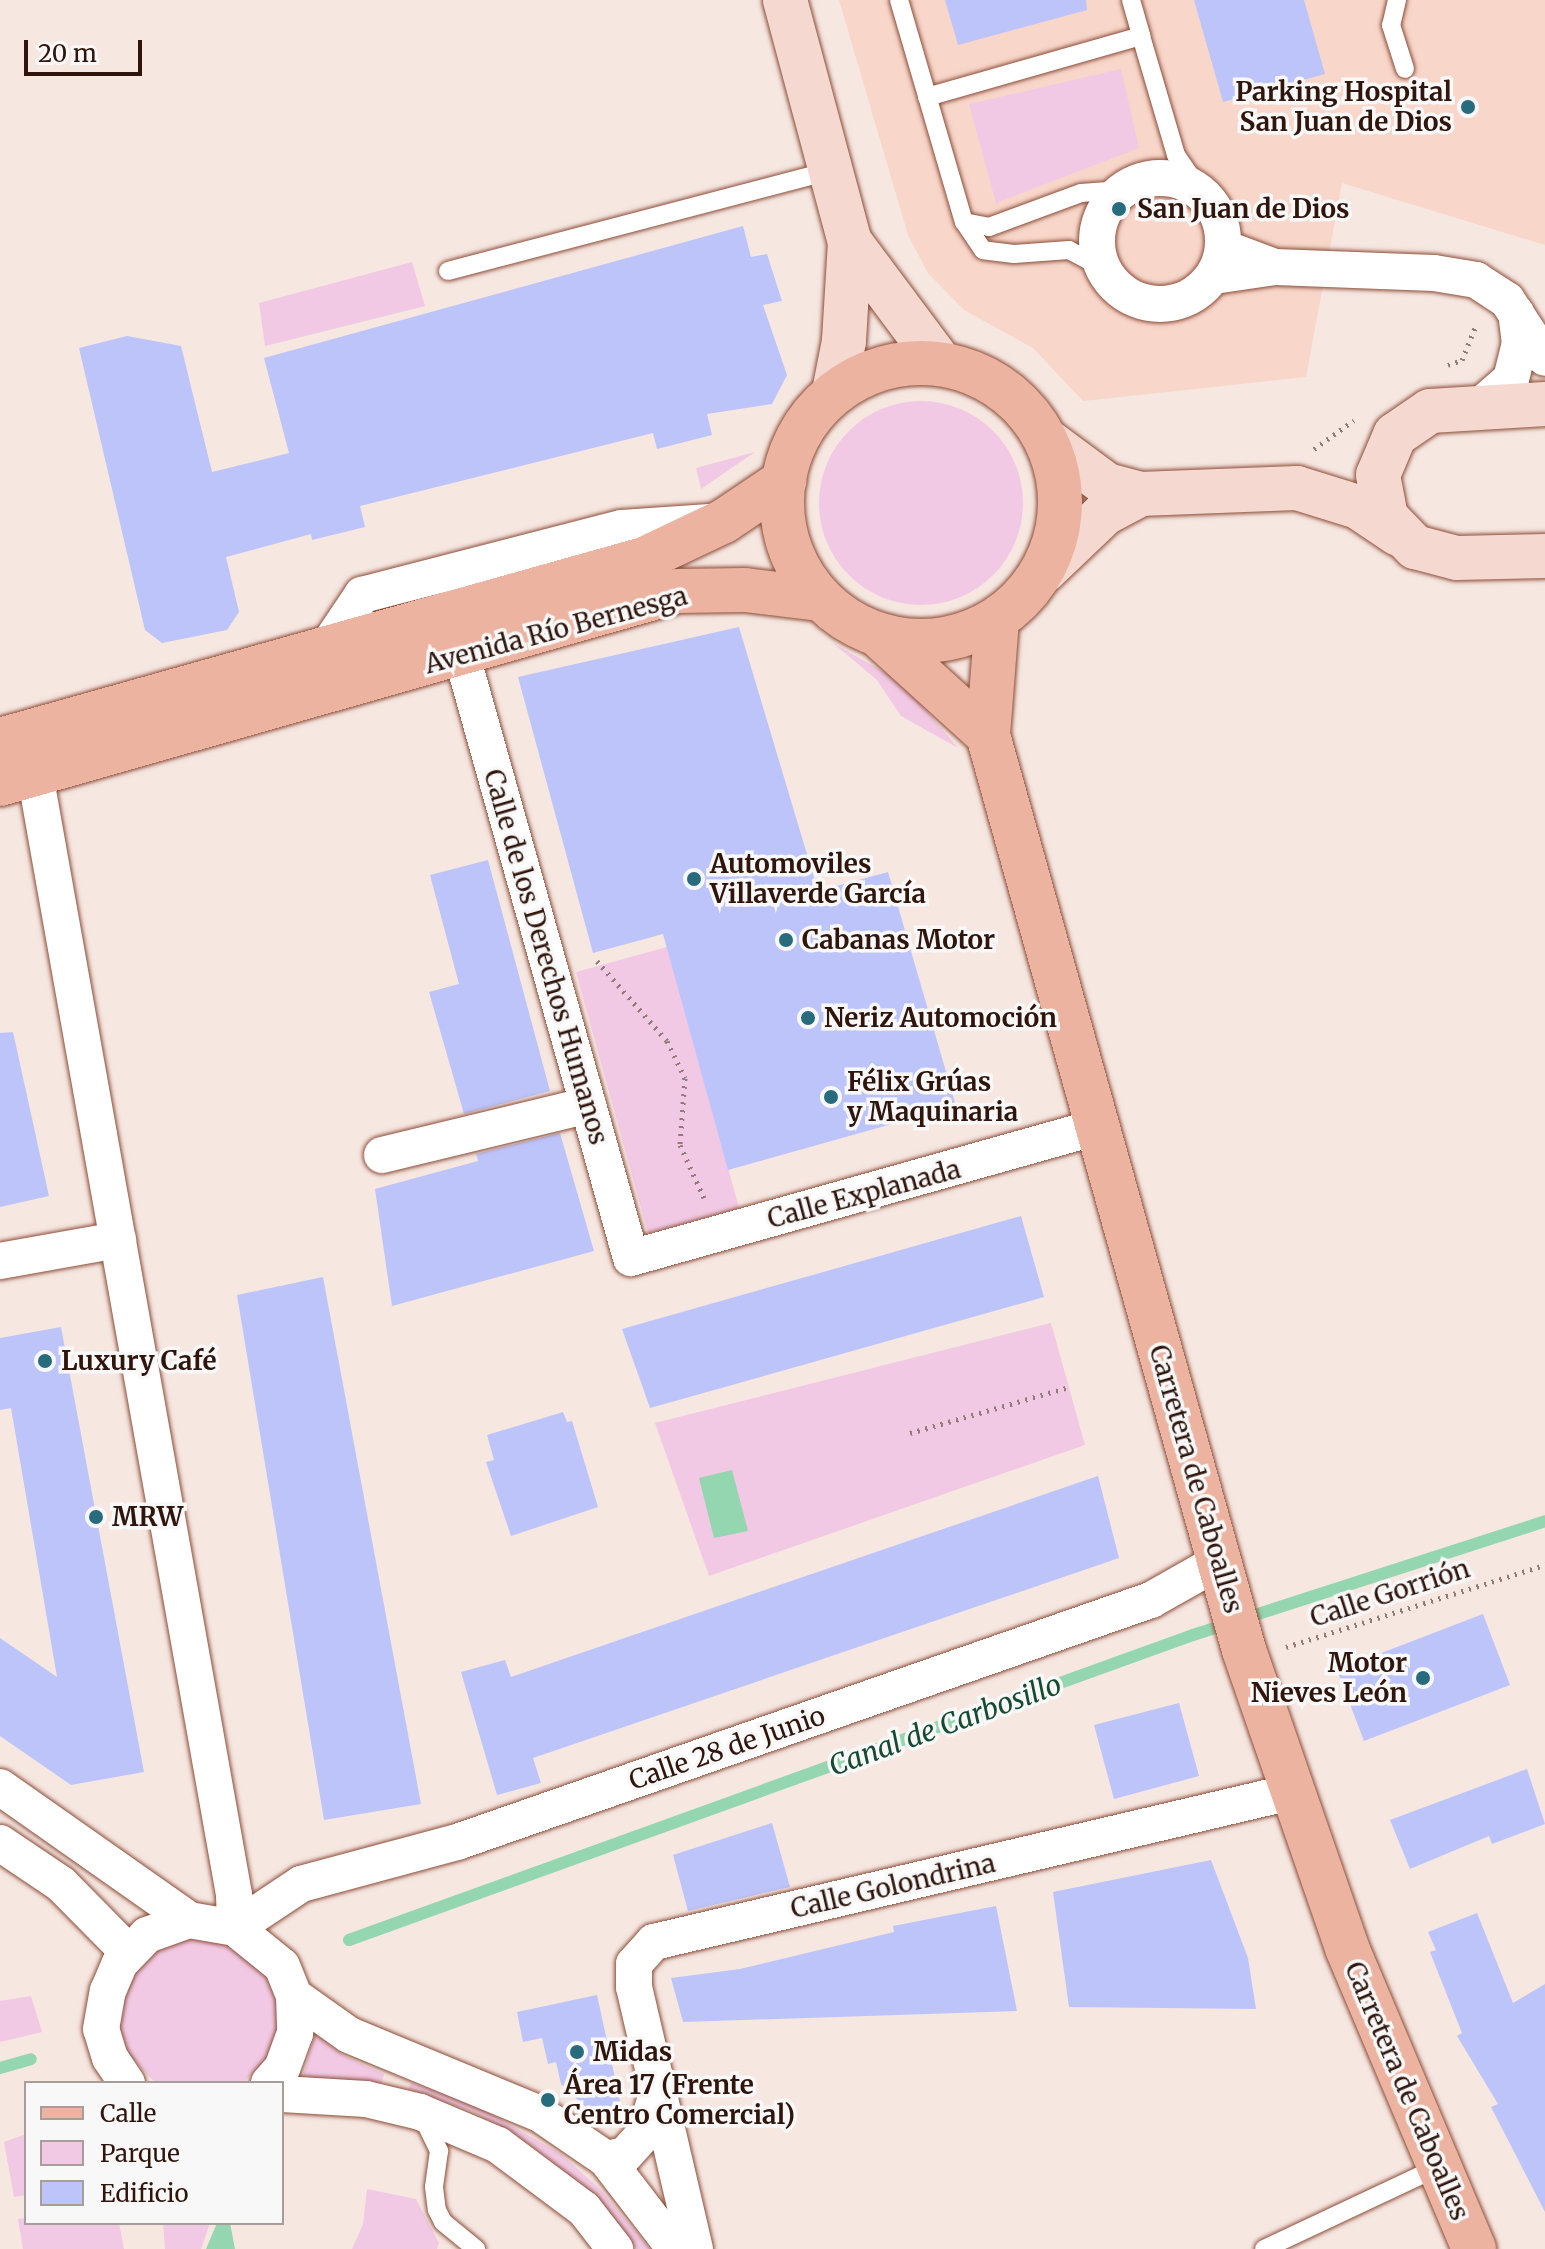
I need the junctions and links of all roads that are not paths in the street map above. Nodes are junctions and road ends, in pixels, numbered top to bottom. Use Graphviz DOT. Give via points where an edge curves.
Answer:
graph roads {
  1 [pos="785,0"];
  2 [pos="899,0"];
  3 [pos="1131,0"];
  4 [pos="1397,0"];
  5 [pos="1141,36"];
  6 [pos="1405,69"];
  7 [pos="927,97"];
  8 [pos="832,170"];
  9 [pos="1121,190"];
  10 [pos="1202,193"];
  11 [pos="964,222"];
  12 [pos="850,242"];
  13 [pos="1219,262"];
  14 [pos="1101,267"];
  15 [pos="448,271"];
  16 [pos="1516,312"];
  17 [pos="1545,358"];
  18 [pos="938,360"];
  19 [pos="834,392"];
  20 [pos="1545,404"];
  21 [pos="1480,406"];
  22 [pos="1381,423"];
  23 [pos="1046,440"];
  24 [pos="1300,471"];
  25 [pos="785,480"];
  26 [pos="1140,494"];
  27 [pos="1398,534"];
  28 [pos="1545,556"];
  29 [pos="1044,571"];
  30 [pos="819,599"];
  31 [pos="997,620"];
  32 [pos="878,635"];
  33 [pos="462,656"];
  34 [pos="305,668"];
  35 [pos="988,735"];
  36 [pos="0,740"];
  37 [pos="17,779"];
  38 [pos="588,1105"];
  39 [pos="1096,1127"];
  40 [pos="382,1155"];
  41 [pos="118,1240"];
  42 [pos="631,1258"];
  43 [pos="0,1261"];
  44 [pos="1224,1577"];
  45 [pos="0,1787"];
  46 [pos="1291,1792"];
  47 [pos="0,1843"];
  48 [pos="189,1920"];
  49 [pos="235,1928"];
  50 [pos="128,1952"];
  51 [pos="294,1996"];
  52 [pos="126,2081"];
  53 [pos="271,2081"];
  54 [pos="284,2094"];
  55 [pos="656,2096"];
  56 [pos="420,2112"];
  57 [pos="606,2159"];
  58 [pos="1436,2168"];
  59 [pos="476,2249"];
  60 [pos="615,2249"];
  61 [pos="675,2249"];
  62 [pos="695,2249"];
  63 [pos="1264,2249"];
  64 [pos="1474,2249"];
  1 -- 8 [label="main road"];
  2 -- 7 [label="lane"];
  3 -- 5 [label="lane"];
  4 -- 6 [label="lane" via="1391,25"];
  5 -- 7 [label="lane"];
  5 -- 10 [label="lane" via="1176,155"];
  7 -- 11 [label="lane"];
  8 -- 12 [label="main road"];
  8 -- 15 [label="lane"];
  9 -- 10 [label="street" via="1136,182 1169,178"];
  9 -- 11 [label="lane" via="1081,193 989,227"];
  9 -- 14 [label="street" via="1098,225"];
  10 -- 13 [label="street" via="1214,208"];
  11 -- 14 [label="lane" via="983,250 1069,250"];
  12 -- 18 [label="main road"];
  12 -- 19 [label="main road" via="844,341"];
  13 -- 14 [label="street" via="1184,301 1145,303 1112,284"];
  13 -- 16 [label="street" via="1460,275 1493,289"];
  16 -- 17 [label="street"];
  16 -- 21 [label="street" via="1520,344 1511,379"];
  18 -- 19 [label="main road" via="867,372"];
  18 -- 23 [label="main road" via="981,375 1020,403"];
  19 -- 25 [label="main road" via="796,448"];
  20 -- 21 [label="main road"];
  21 -- 22 [label="main road"];
  22 -- 24 [label="main road" via="1361,461"];
  22 -- 27 [label="main road" via="1378,475 1386,517"];
  23 -- 26 [label="main road" via="1107,485"];
  23 -- 29 [label="main road" via="1059,482 1059,528"];
  24 -- 26 [label="main road"];
  24 -- 27 [label="main road"];
  25 -- 30 [label="main road" via="779,518 789,553"];
  25 -- 34 [label="main road, Avenida Río Bernesga" via="724,521 644,559"];
  26 -- 29 [label="main road" via="1105,513"];
  27 -- 28 [label="main road" via="1435,556"];
  29 -- 31 [label="main road" via="1024,599"];
  30 -- 32 [label="main road"];
  30 -- 33 [label="main road, Avenida Río Bernesga" via="745,590 678,591"];
  31 -- 32 [label="main road" via="921,642"];
  31 -- 35 [label="main road, Carretera de Caboalles"];
  32 -- 35 [label="main road"];
  33 -- 34 [label="main road, Avenida Río Bernesga"];
  33 -- 38 [label="street, Calle de los Derechos Humanos"];
  34 -- 36 [label="main road"];
  34 -- 37 [label="main road"];
  35 -- 39 [label="main road, Carretera de Caboalles"];
  37 -- 41 [label="street"];
  38 -- 40 [label="street"];
  38 -- 42 [label="street, Calle de los Derechos Humanos"];
  39 -- 42 [label="street, Calle Explanada"];
  39 -- 44 [label="main road, Carretera de Caboalles"];
  41 -- 43 [label="street"];
  41 -- 49 [label="street" via="234,1895"];
  44 -- 46 [label="main road, Carretera de Caboalles"];
  44 -- 49 [label="street, Calle 28 de Junio" via="460,1841 301,1884"];
  45 -- 48 [label="street"];
  46 -- 55 [label="street, Calle Golondrina" via="654,1942 634,1964 634,1987"];
  46 -- 58 [label="main road, Carretera de Caboalles"];
  47 -- 50 [label="street" via="61,1884"];
  48 -- 49 [label="street"];
  48 -- 50 [label="street" via="147,1935"];
  49 -- 51 [label="street" via="282,1966"];
  50 -- 52 [label="street" via="108,1991 101,2029 110,2058"];
  51 -- 53 [label="street" via="295,2033 282,2068"];
  51 -- 57 [label="street" via="349,2035 540,2114"];
  54 -- 56 [label="street" via="366,2099"];
  55 -- 57 [label="street, Calle Golondrina" via="645,2133 625,2155"];
  55 -- 62 [label="street, Calle Golondrina"];
  56 -- 59 [label="lane" via="439,2151 437,2210 443,2222"];
  56 -- 60 [label="street" via="498,2145 557,2185"];
  57 -- 61 [label="street"];
  58 -- 63 [label="lane"];
  58 -- 64 [label="main road, Carretera de Caboalles"];
}
